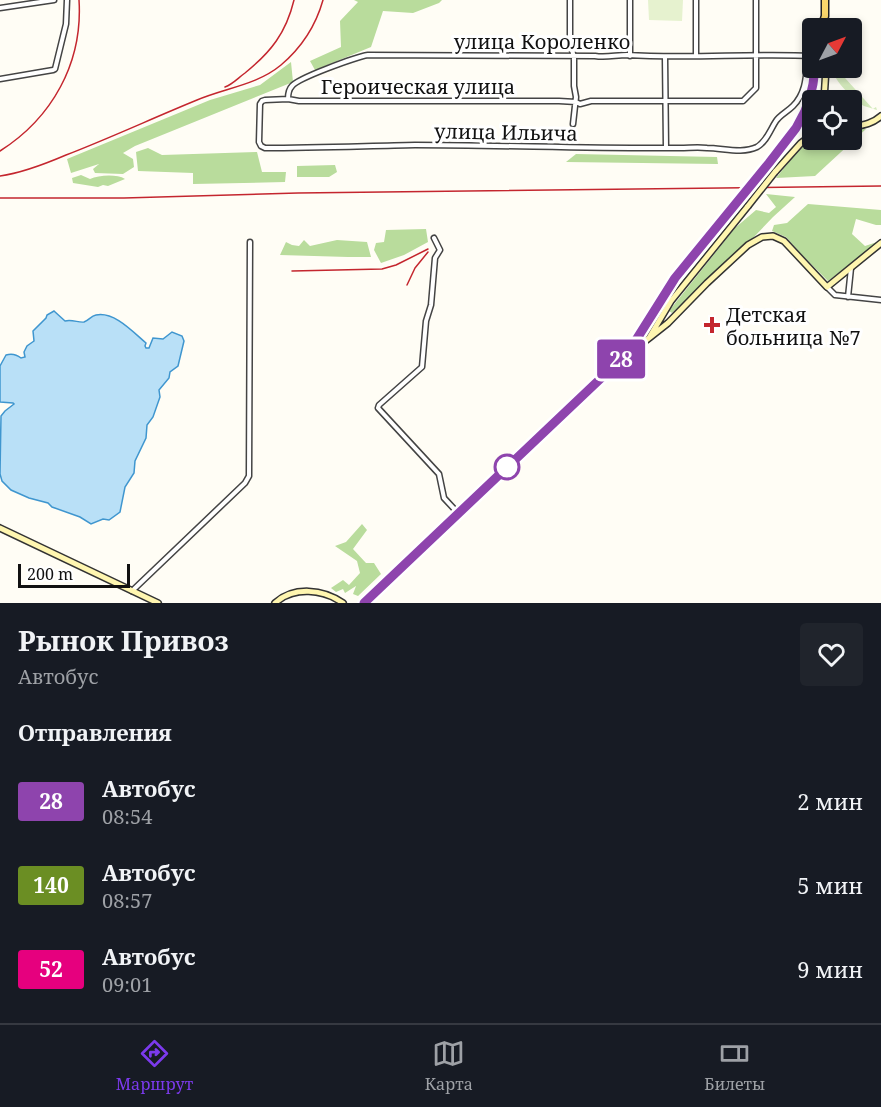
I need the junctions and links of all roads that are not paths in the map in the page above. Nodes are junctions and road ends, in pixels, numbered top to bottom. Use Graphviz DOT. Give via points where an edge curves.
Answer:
graph roads {
  1 [pos="54,0"];
  2 [pos="67,0"];
  3 [pos="570,0"];
  4 [pos="630,0"];
  5 [pos="696,0"];
  6 [pos="756,0"];
  7 [pos="825,0"];
  8 [pos="0,8"];
  9 [pos="825,18"];
  10 [pos="630,56"];
  11 [pos="696,56"];
  12 [pos="756,56"];
  13 [pos="802,56"];
  14 [pos="574,57"];
  15 [pos="665,57"];
  16 [pos="0,78"];
  17 [pos="807,78"];
  18 [pos="814,78"];
  19 [pos="288,99"];
  20 [pos="262,101"];
  21 [pos="665,101"];
  22 [pos="576,102"];
  23 [pos="881,116"];
  24 [pos="573,124"];
  25 [pos="862,125"];
  26 [pos="802,143"];
  27 [pos="666,148"];
  28 [pos="434,238"];
  29 [pos="250,242"];
  30 [pos="881,243"];
  31 [pos="851,268"];
  32 [pos="827,287"];
  33 [pos="848,297"];
  34 [pos="881,300"];
  35 [pos="661,317"];
  36 [pos="668,323"];
  37 [pos="649,338"];
  38 [pos="617,363"];
  39 [pos="458,513"];
  40 [pos="0,528"];
  41 [pos="132,591"];
  42 [pos="158,603"];
  43 [pos="275,603"];
  44 [pos="343,603"];
  45 [pos="364,603"];
  1 -- 8 [label="street"];
  2 -- 16 [label="street" via="66,24 55,69"];
  3 -- 14 [label="street" via="570,43"];
  4 -- 10 [label="street"];
  5 -- 11 [label="street"];
  6 -- 12 [label="street"];
  7 -- 9 [label="main road"];
  10 -- 14 [label="street, улица Короленко"];
  10 -- 15 [label="street, улица Короленко"];
  11 -- 12 [label="street, улица Короленко"];
  11 -- 15 [label="street, улица Короленко"];
  12 -- 13 [label="street, улица Короленко"];
  12 -- 21 [label="street, Героическая улица" via="756,88 743,101"];
  14 -- 19 [label="street, улица Короленко" via="360,57 294,84"];
  14 -- 22 [label="street"];
  15 -- 21 [label="street"];
  17 -- 27 [label="street, улица Ильича" via="803,93 793,106 762,143 751,149"];
  18 -- 38 [label="main road, bridge" via="801,119 790,136 672,282"];
  19 -- 20 [label="street, Героическая улица"];
  19 -- 22 [label="street, Героическая улица"];
  20 -- 27 [label="street, улица Ильича" via="259,142 265,148"];
  21 -- 22 [label="street, Героическая улица"];
  21 -- 27 [label="street"];
  22 -- 24 [label="street"];
  23 -- 25 [label="street"];
  26 -- 35 [label="street, bridge"];
  28 -- 39 [label="street" via="440,250 435,258 422,367 378,408 439,474 444,498"];
  29 -- 41 [label="street" via="249,476"];
  30 -- 31 [label="street"];
  31 -- 32 [label="street"];
  31 -- 33 [label="street"];
  32 -- 33 [label="street" via="835,295"];
  32 -- 36 [label="street" via="784,241 762,237 748,245"];
  33 -- 34 [label="street"];
  35 -- 36 [label="street"];
  35 -- 37 [label="street"];
  36 -- 37 [label="street"];
  37 -- 38 [label="street"];
  38 -- 39 [label="main road"];
  39 -- 45 [label="main road"];
  40 -- 41 [label="street"];
  41 -- 42 [label="street"];
  43 -- 44 [label="street" via="294,592 305,591 325,594"];
}
